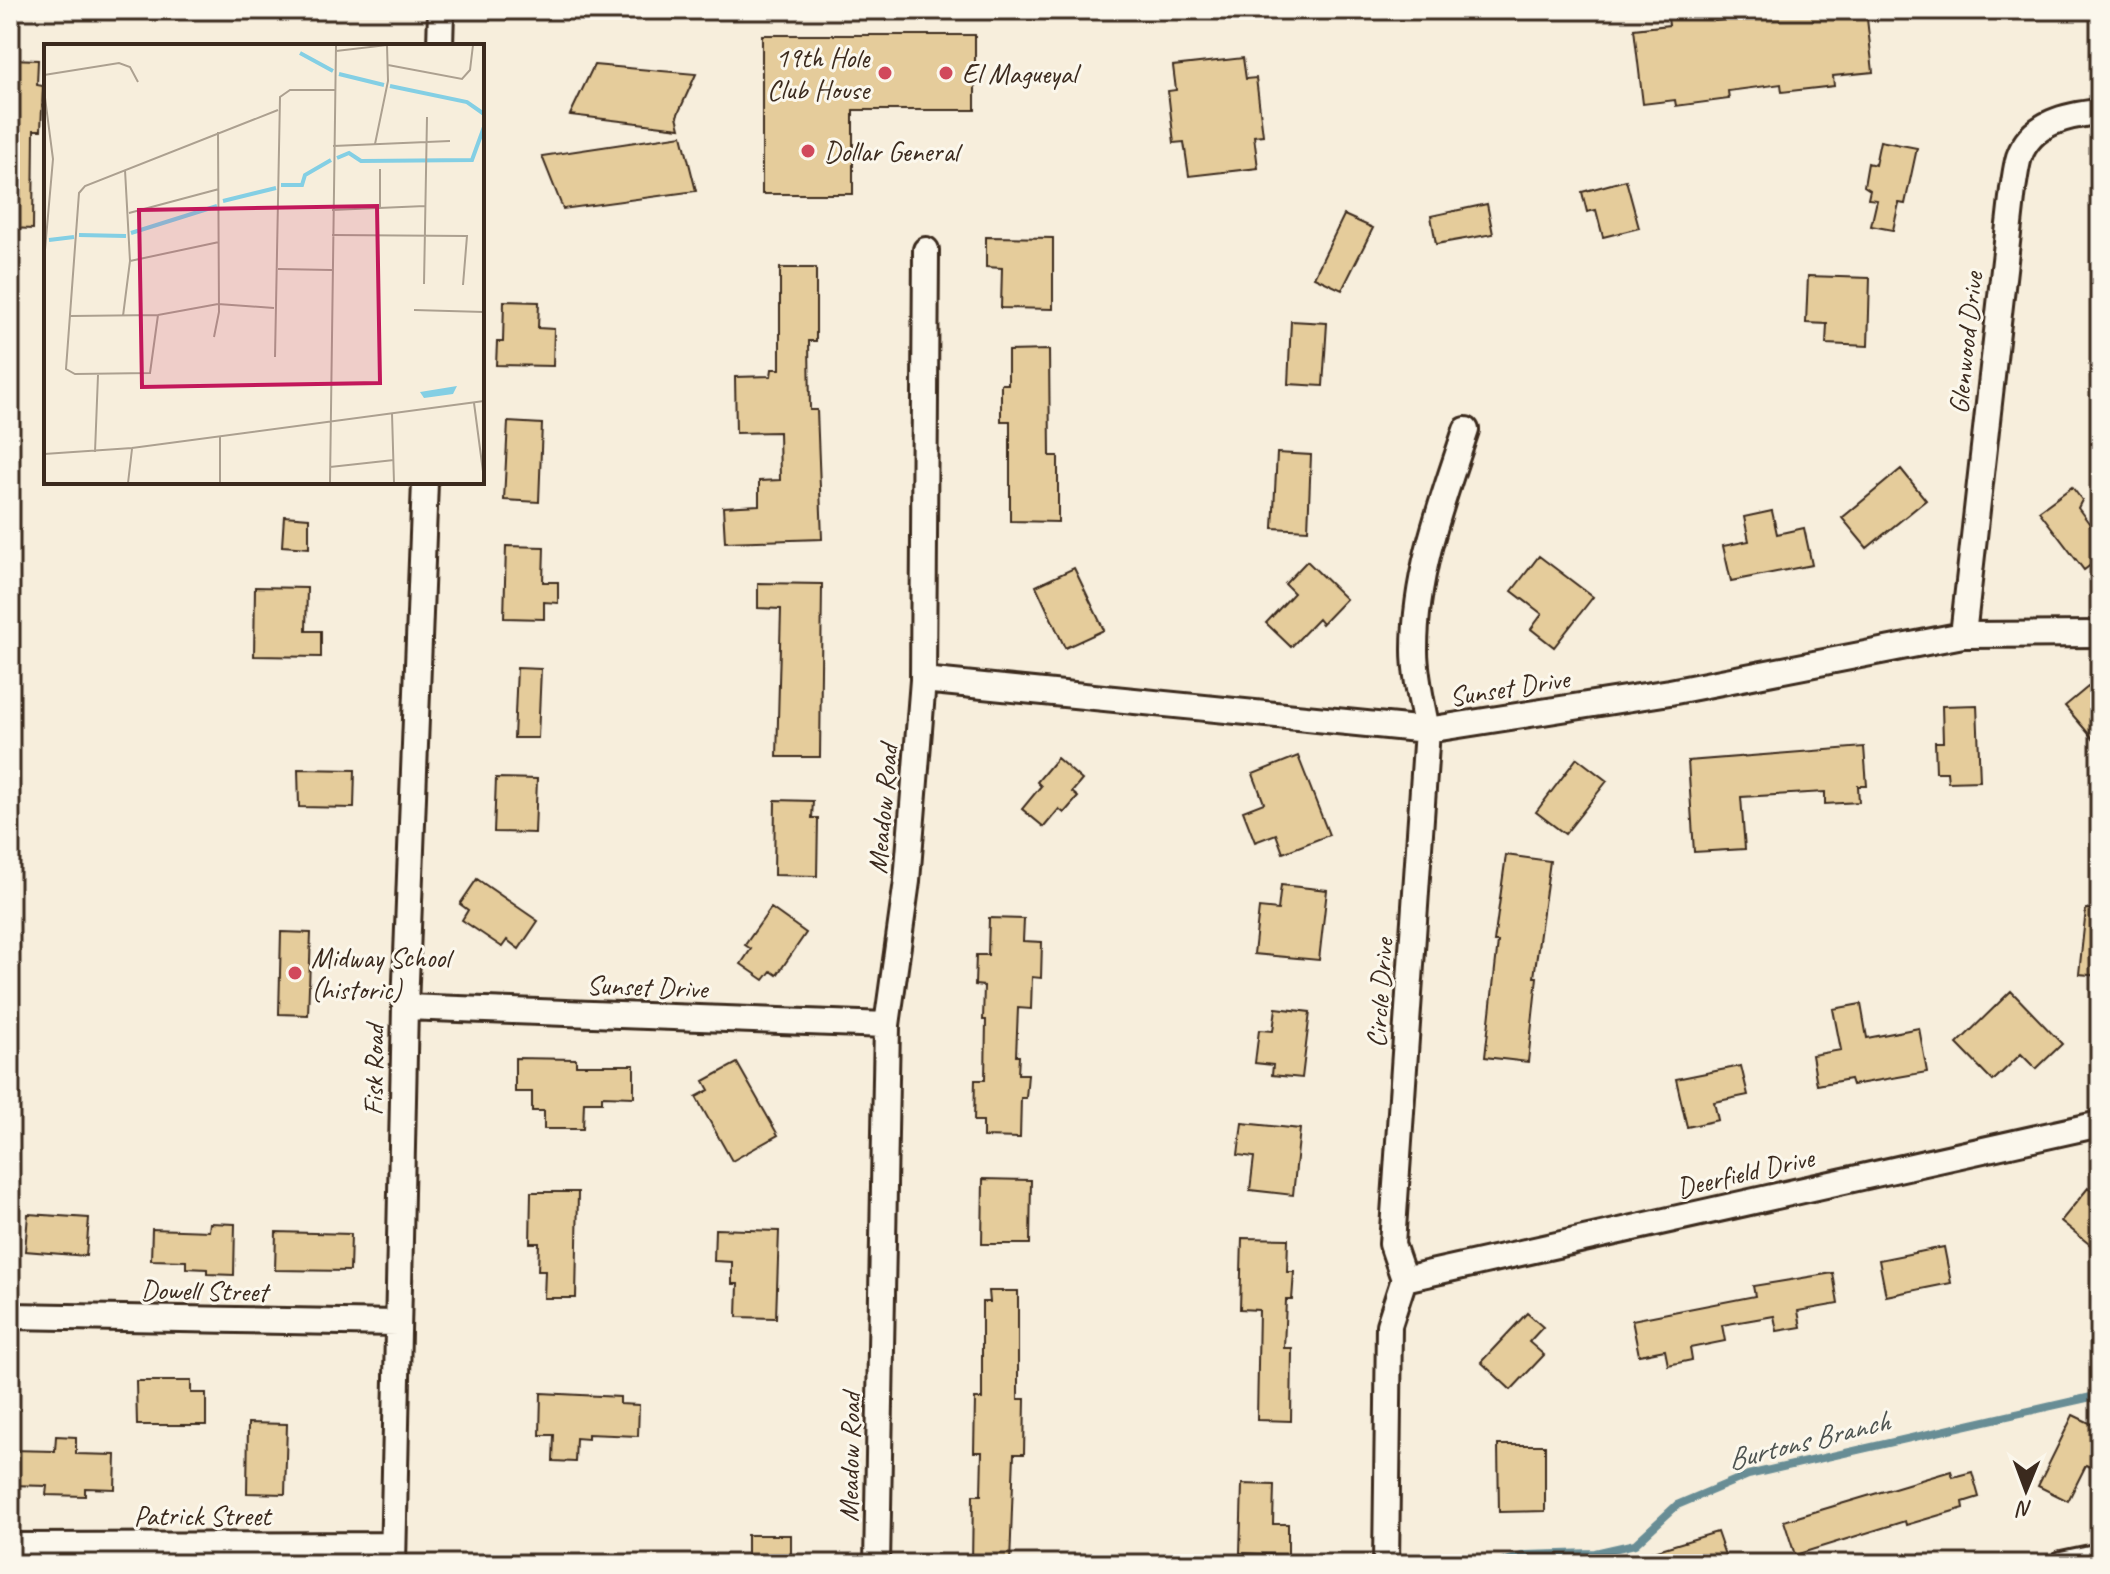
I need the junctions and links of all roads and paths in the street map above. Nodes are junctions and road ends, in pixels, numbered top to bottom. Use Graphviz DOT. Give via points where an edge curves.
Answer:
graph roads {
  1 [pos="441,10"];
  2 [pos="440,44"];
  3 [pos="2100,112"];
  4 [pos="926,250"];
  5 [pos="1466,430"];
  6 [pos="425,484"];
  7 [pos="2100,634"];
  8 [pos="1963,635"];
  9 [pos="923,680"];
  10 [pos="1427,730"];
  11 [pos="405,1007"];
  12 [pos="887,1025"];
  13 [pos="2100,1124"];
  14 [pos="1404,1279"];
  15 [pos="10,1316"];
  16 [pos="397,1323"];
  17 [pos="10,1546"];
  18 [pos="393,1554"];
  19 [pos="2100,1556"];
  20 [pos="877,1564"];
  21 [pos="1386,1564"];
  22 [pos="2062,1564"];
  1 -- 2 [label="street"];
  3 -- 8 [label="street, Glenwood Drive" via="2072,114 2040,127 2020,154"];
  4 -- 9 [label="street, Meadow Road"];
  5 -- 10 [label="street, Circle Drive" via="1417,597 1414,654"];
  6 -- 11 [label="street, Fisk Road"];
  7 -- 8 [label="street, Sunset Drive"];
  8 -- 10 [label="street, Sunset Drive" via="1670,692"];
  9 -- 10 [label="street, Sunset Drive"];
  9 -- 12 [label="street, Meadow Road" via="907,881"];
  10 -- 14 [label="street, Circle Drive" via="1392,1244"];
  11 -- 12 [label="street, Sunset Drive"];
  11 -- 16 [label="street, Fisk Road"];
  12 -- 20 [label="street, Meadow Road"];
  13 -- 14 [label="street, Deerfield Drive"];
  14 -- 21 [label="street" via="1389,1325"];
  15 -- 16 [label="street, Dowell Street"];
  16 -- 18 [label="street, Fisk Road"];
  17 -- 18 [label="street, Patrick Street"];
  19 -- 22 [label="street"];
}
